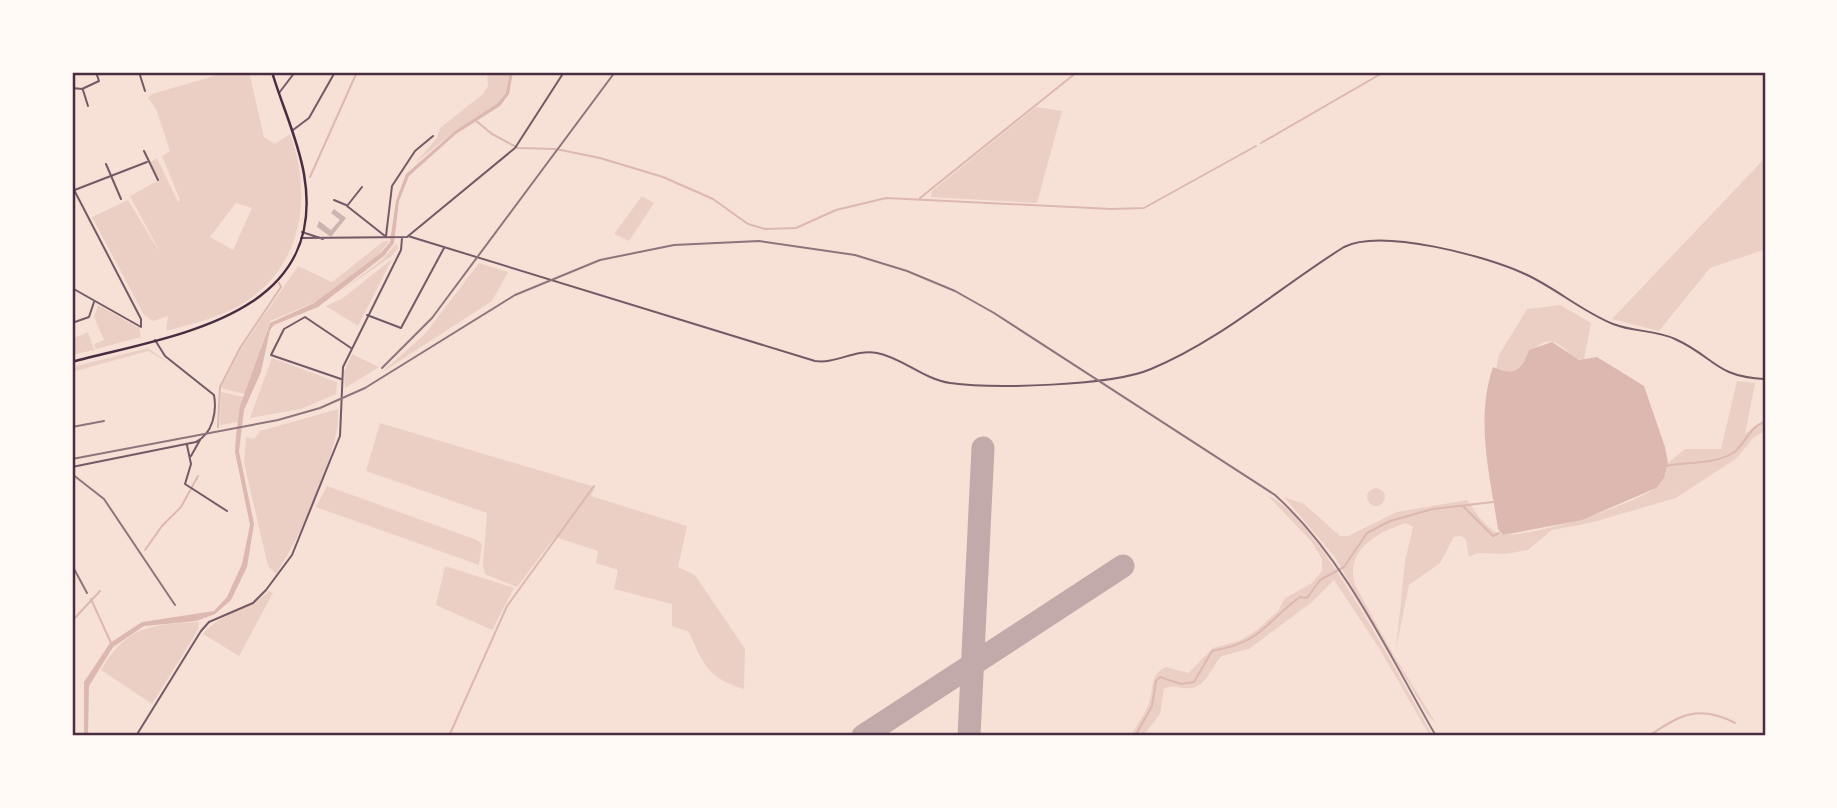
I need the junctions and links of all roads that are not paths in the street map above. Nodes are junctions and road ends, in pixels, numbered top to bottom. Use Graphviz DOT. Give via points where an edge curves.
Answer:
graph roads {
  1 [pos="96,72"];
  2 [pos="146,72"];
  3 [pos="272,72"];
  4 [pos="295,72"];
  5 [pos="335,72"];
  6 [pos="564,72"];
  7 [pos="139,73"];
  8 [pos="72,88"];
  9 [pos="82,89"];
  10 [pos="145,92"];
  11 [pos="278,93"];
  12 [pos="88,106"];
  13 [pos="292,130"];
  14 [pos="433,136"];
  15 [pos="144,151"];
  16 [pos="147,162"];
  17 [pos="106,164"];
  18 [pos="111,176"];
  19 [pos="158,180"];
  20 [pos="362,187"];
  21 [pos="72,189"];
  22 [pos="121,199"];
  23 [pos="334,200"];
  24 [pos="346,206"];
  25 [pos="302,232"];
  26 [pos="408,236"];
  27 [pos="387,237"];
  28 [pos="300,238"];
  29 [pos="402,238"];
  30 [pos="324,239"];
  31 [pos="444,247"];
  32 [pos="72,288"];
  33 [pos="95,301"];
  34 [pos="366,316"];
  35 [pos="72,323"];
  36 [pos="155,340"];
  37 [pos="352,348"];
  38 [pos="72,362"];
  39 [pos="341,379"];
  40 [pos="1765,379"];
  41 [pos="200,440"];
  42 [pos="186,444"];
  43 [pos="190,457"];
  44 [pos="72,467"];
  45 [pos="227,511"];
  46 [pos="136,736"];
  1 -- 9 [label="street" via="99,81"];
  2 -- 7 [label="street"];
  3 -- 11 [label="main road"];
  4 -- 11 [label="street"];
  5 -- 13 [label="street" via="309,118"];
  6 -- 26 [label="street" via="517,147"];
  7 -- 10 [label="street"];
  8 -- 9 [label="street"];
  9 -- 12 [label="street"];
  11 -- 13 [label="main road"];
  13 -- 25 [label="main road" via="306,185"];
  14 -- 27 [label="street" via="415,151 392,186"];
  15 -- 16 [label="street"];
  16 -- 18 [label="street"];
  16 -- 19 [label="street"];
  17 -- 18 [label="street"];
  18 -- 21 [label="street"];
  18 -- 22 [label="street"];
  20 -- 24 [label="street"];
  21 -- 33 [label="street" via="141,319 141,327"];
  23 -- 24 [label="street"];
  24 -- 27 [label="street"];
  25 -- 28 [label="main road"];
  25 -- 30 [label="street"];
  26 -- 29 [label="street"];
  26 -- 31 [label="street"];
  27 -- 29 [label="street"];
  27 -- 30 [label="street"];
  28 -- 30 [label="street"];
  28 -- 36 [label="main road" via="288,265 257,300 224,320"];
  29 -- 34 [label="street" via="401,250"];
  31 -- 34 [label="street" via="401,328"];
  31 -- 40 [label="street" via="815,361 829,362 855,353 883,354 938,381 965,384 1126,377 1161,364 1244,316 1344,247 1377,239 1498,263 1615,325 1676,340 1735,376"];
  32 -- 33 [label="street"];
  33 -- 35 [label="street" via="89,317"];
  34 -- 37 [label="street"];
  36 -- 38 [label="main road"];
  36 -- 41 [label="street" via="168,359 211,390 214,414"];
  37 -- 39 [label="street"];
  37 -- 39 [label="street" via="306,316 284,329 271,355"];
  39 -- 46 [label="street" via="340,433 292,555 253,603 209,622 201,631"];
  41 -- 42 [label="street"];
  41 -- 43 [label="street"];
  42 -- 43 [label="street"];
  42 -- 44 [label="street"];
  43 -- 45 [label="street" via="185,478 188,488"];
}
